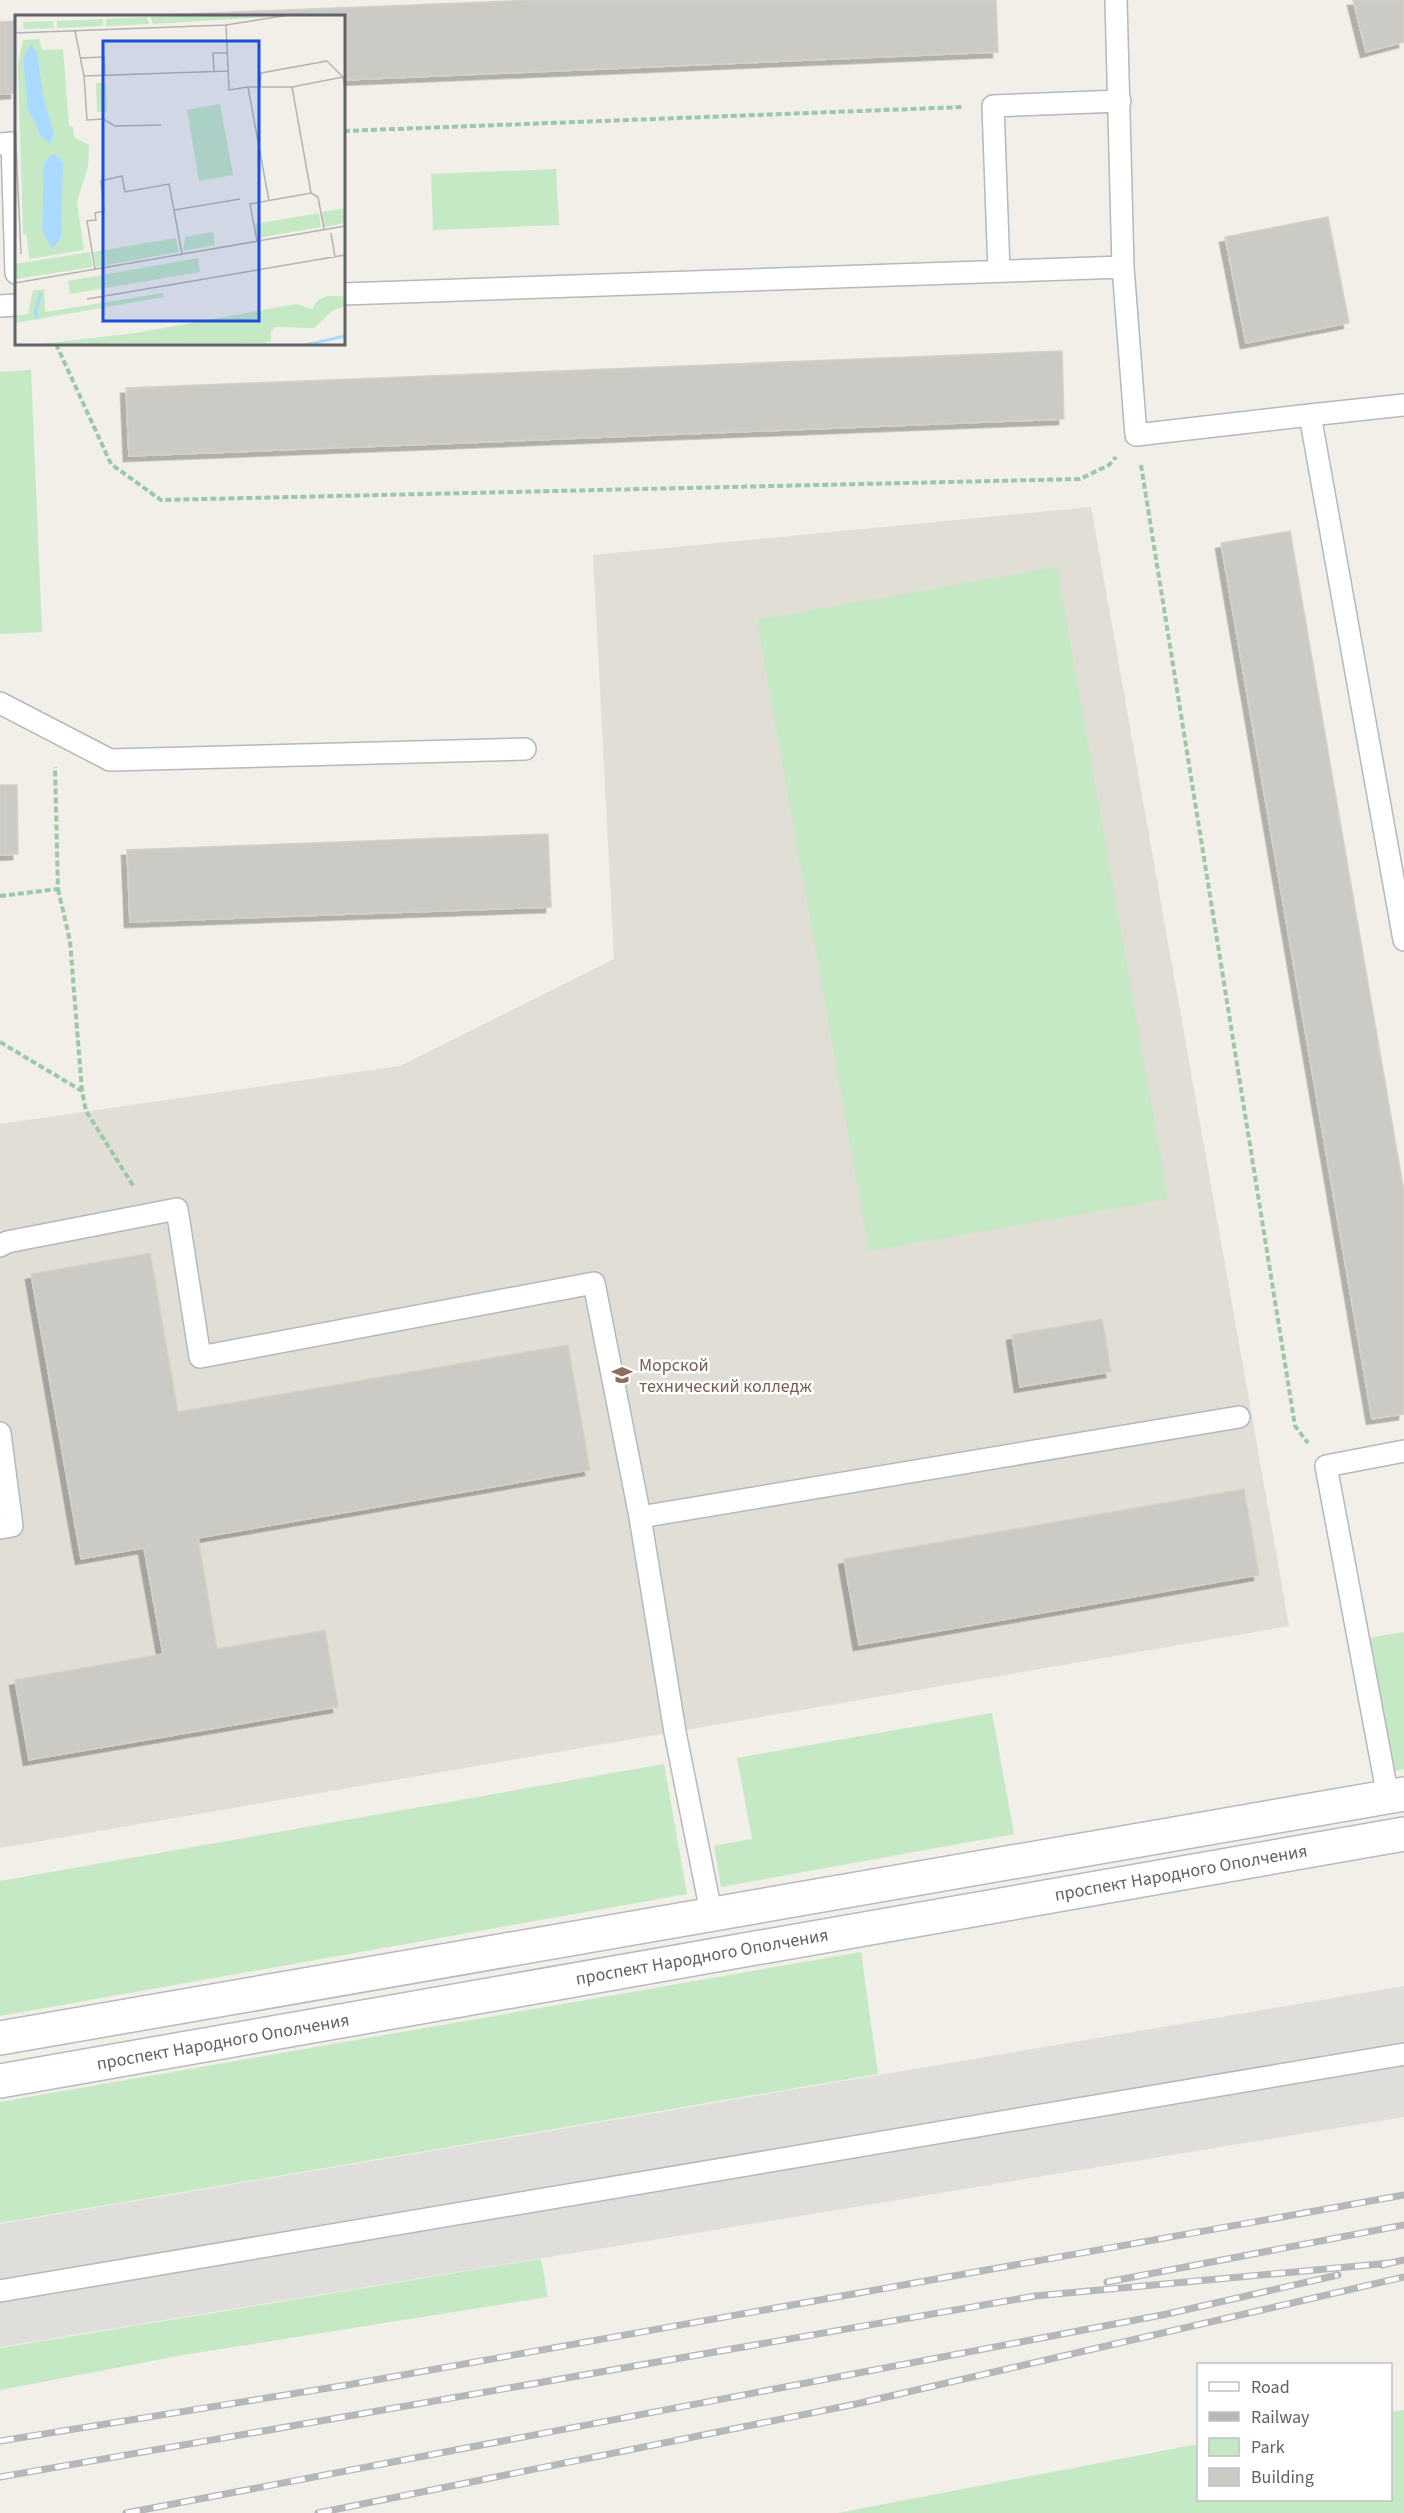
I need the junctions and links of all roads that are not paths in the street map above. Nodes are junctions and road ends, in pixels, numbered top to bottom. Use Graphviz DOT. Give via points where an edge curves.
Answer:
graph roads {
  1 [pos="1116,0"];
  2 [pos="1120,101"];
  3 [pos="0,144"];
  4 [pos="15,240"];
  5 [pos="1123,267"];
  6 [pos="999,271"];
  7 [pos="345,294"];
  8 [pos="15,305"];
  9 [pos="0,306"];
  10 [pos="1404,405"];
  11 [pos="1310,415"];
  12 [pos="0,703"];
  13 [pos="525,749"];
  14 [pos="1404,940"];
  15 [pos="0,1245"];
  16 [pos="1239,1417"];
  17 [pos="0,1433"];
  18 [pos="1404,1451"];
  19 [pos="640,1517"];
  20 [pos="0,1528"];
  21 [pos="1396,1795"];
  22 [pos="1404,1834"];
  23 [pos="711,1912"];
  24 [pos="0,2038"];
  25 [pos="1404,2054"];
  26 [pos="0,2081"];
  27 [pos="0,2291"];
  1 -- 2 [label="lane"];
  2 -- 5 [label="lane"];
  2 -- 6 [label="lane" via="993,106"];
  3 -- 4 [label="lane" via="12,143"];
  5 -- 6 [label="lane"];
  5 -- 11 [label="lane" via="1137,435"];
  6 -- 7 [label="lane"];
  8 -- 9 [label="lane"];
  10 -- 11 [label="lane"];
  11 -- 14 [label="lane"];
  12 -- 13 [label="lane" via="110,760"];
  15 -- 19 [label="lane" via="177,1209 200,1357 594,1283"];
  16 -- 19 [label="lane"];
  17 -- 20 [label="lane" via="12,1526"];
  18 -- 21 [label="lane" via="1326,1466"];
  19 -- 23 [label="lane" via="675,1732"];
  21 -- 23 [label="main road"];
  22 -- 26 [label="main road, проспект Народного Ополчения"];
  23 -- 24 [label="main road"];
  25 -- 27 [label="lane"];
}
